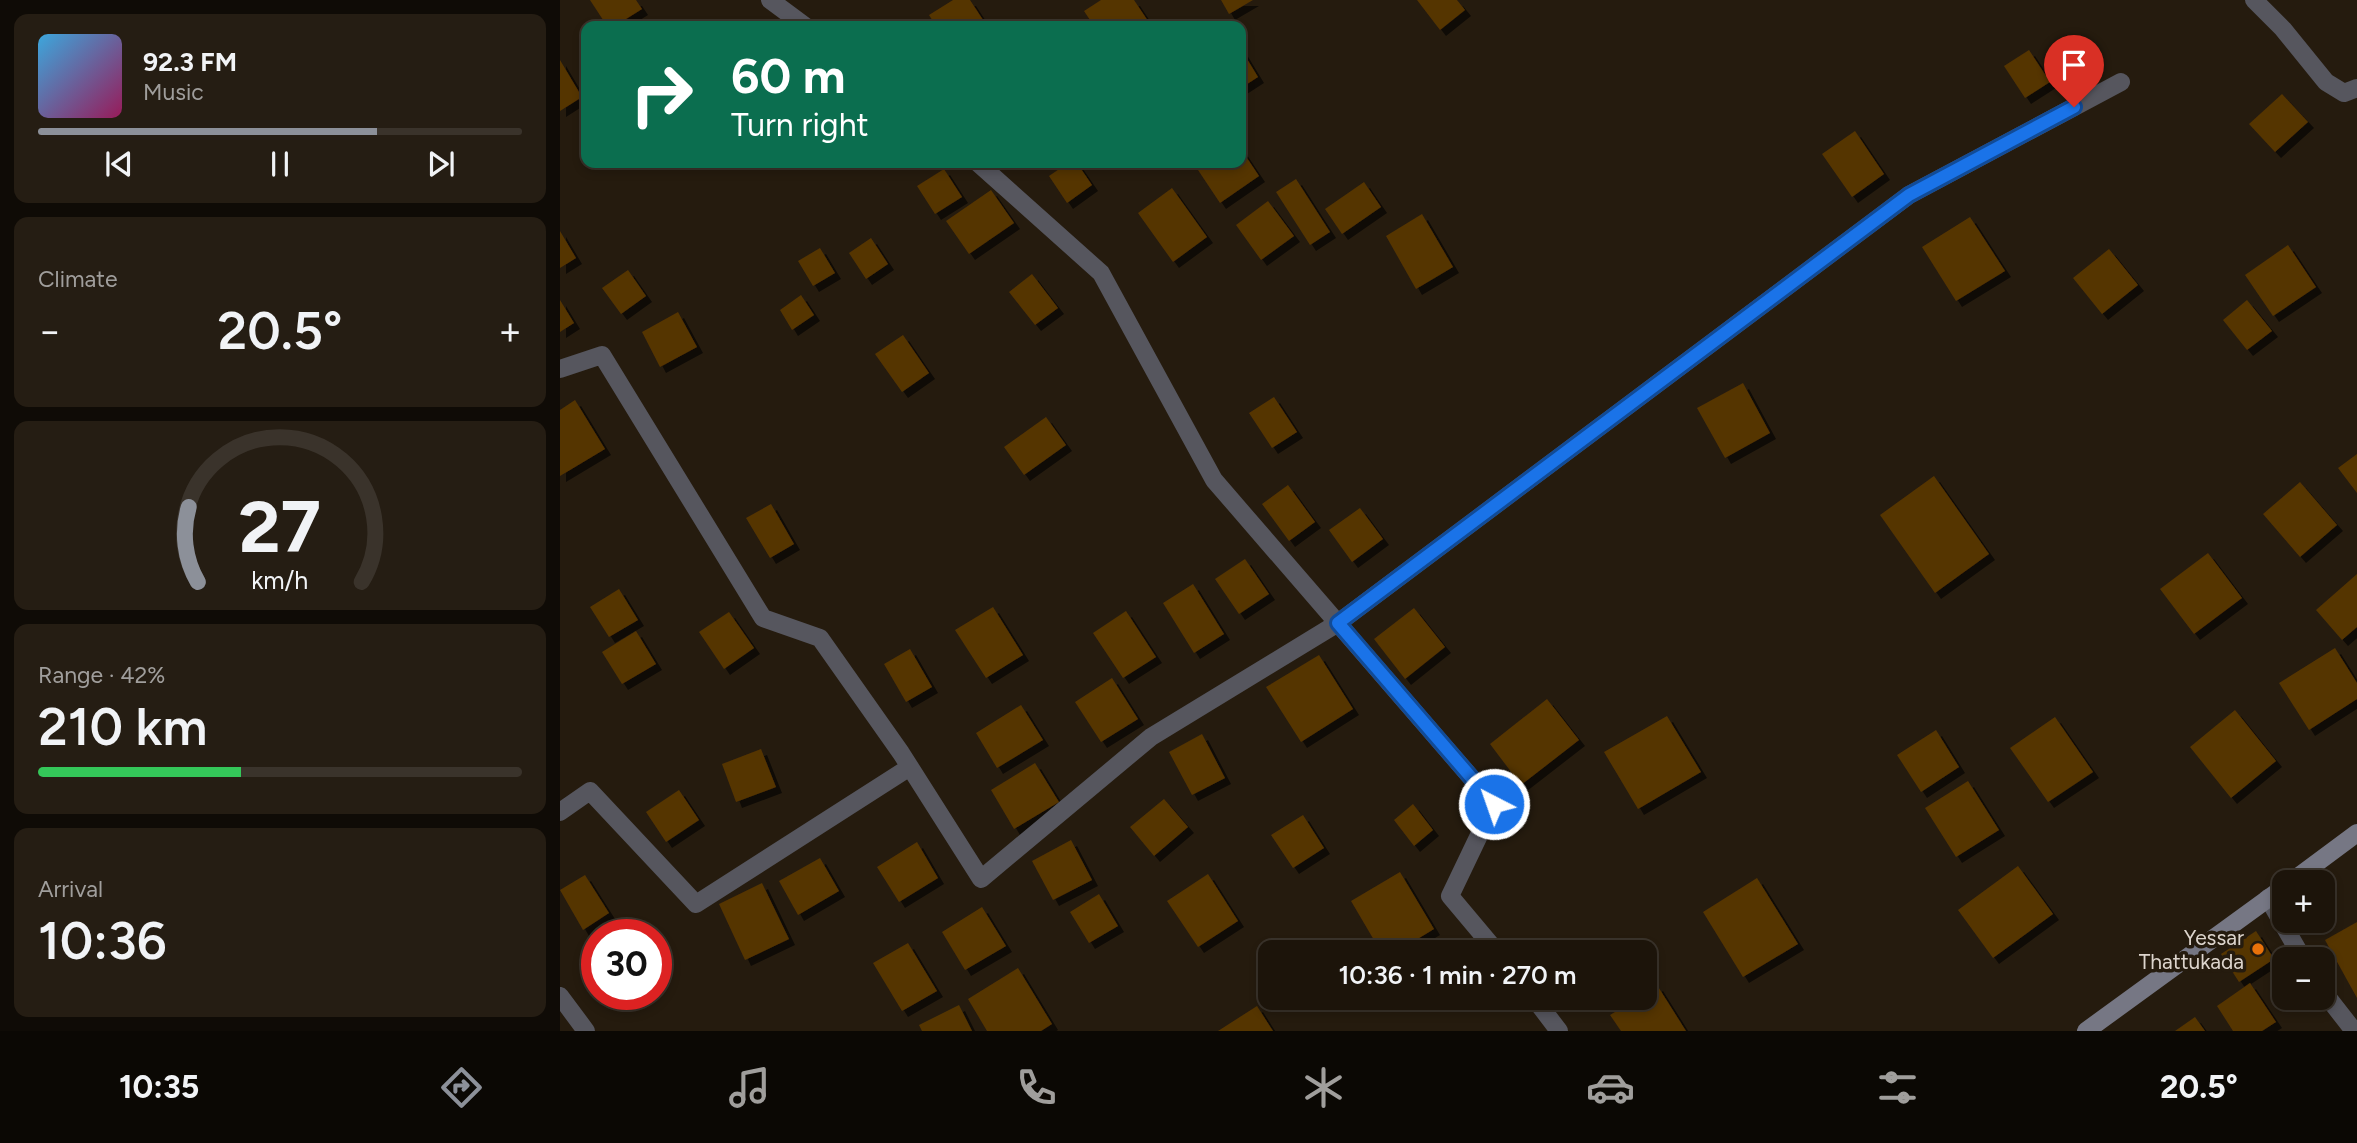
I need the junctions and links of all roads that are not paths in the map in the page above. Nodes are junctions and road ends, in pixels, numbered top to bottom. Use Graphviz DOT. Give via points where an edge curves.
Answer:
graph roads {
  1 [pos="770,0"];
  2 [pos="2254,0"];
  3 [pos="798,21"];
  4 [pos="2121,82"];
  5 [pos="2357,88"];
  6 [pos="984,168"];
  7 [pos="560,369"];
  8 [pos="1338,623"];
  9 [pos="910,767"];
  10 [pos="560,812"];
  11 [pos="2357,833"];
  12 [pos="2307,870"];
  13 [pos="2272,895"];
  14 [pos="2268,898"];
  15 [pos="1487,940"];
  16 [pos="2296,947"];
  17 [pos="560,996"];
  18 [pos="2335,1007"];
  19 [pos="1543,1010"];
  20 [pos="586,1031"];
  21 [pos="1559,1031"];
  22 [pos="2086,1031"];
  23 [pos="2354,1031"];
  1 -- 3 [label="street"];
  2 -- 5 [label="street" via="2326,82 2344,93"];
  4 -- 8 [label="street" via="1909,195"];
  6 -- 8 [label="street" via="1101,273 1214,480"];
  7 -- 9 [label="street" via="602,355 763,618 820,638"];
  8 -- 9 [label="street" via="1151,737 981,878"];
  8 -- 15 [label="street" via="1494,804 1450,896"];
  9 -- 10 [label="street" via="696,904 590,791"];
  11 -- 12 [label="main road"];
  13 -- 14 [label="main road"];
  14 -- 16 [label="street"];
  14 -- 22 [label="main road"];
  17 -- 20 [label="street"];
  18 -- 23 [label="street"];
  19 -- 21 [label="street"];
}
